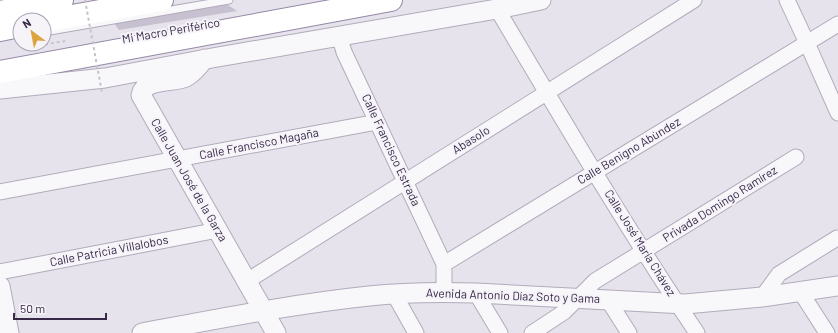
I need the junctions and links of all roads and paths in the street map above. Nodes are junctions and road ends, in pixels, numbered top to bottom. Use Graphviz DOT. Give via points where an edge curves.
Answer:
graph roads {
  1 [pos="62,0"];
  2 [pos="85,0"];
  3 [pos="162,0"];
  4 [pos="229,0"];
  5 [pos="391,0"];
  6 [pos="541,0"];
  7 [pos="694,0"];
  8 [pos="787,0"];
  9 [pos="497,9"];
  10 [pos="0,12"];
  11 [pos="52,21"];
  12 [pos="838,24"];
  13 [pos="12,28"];
  14 [pos="0,30"];
  15 [pos="52,31"];
  16 [pos="339,36"];
  17 [pos="70,40"];
  18 [pos="52,43"];
  19 [pos="808,43"];
  20 [pos="204,59"];
  21 [pos="0,72"];
  22 [pos="0,90"];
  23 [pos="547,92"];
  24 [pos="102,93"];
  25 [pos="838,113"];
  26 [pos="377,122"];
  27 [pos="796,157"];
  28 [pos="177,159"];
  29 [pos="595,172"];
  30 [pos="405,181"];
  31 [pos="0,192"];
  32 [pos="218,230"];
  33 [pos="838,238"];
  34 [pos="644,251"];
  35 [pos="444,264"];
  36 [pos="0,272"];
  37 [pos="247,281"];
  38 [pos="0,286"];
  39 [pos="838,286"];
  40 [pos="800,291"];
  41 [pos="444,292"];
  42 [pos="476,293"];
  43 [pos="394,294"];
  44 [pos="762,297"];
  45 [pos="578,298"];
  46 [pos="608,300"];
  47 [pos="677,303"];
  48 [pos="264,311"];
  49 [pos="9,333"];
  50 [pos="142,333"];
  51 [pos="276,333"];
  52 [pos="416,333"];
  53 [pos="500,333"];
  54 [pos="532,333"];
  55 [pos="629,333"];
  56 [pos="697,333"];
  57 [pos="827,333"];
  1 -- 10 [label="highway"];
  2 -- 24 [label="path, bridge"];
  3 -- 11 [label="highway"];
  4 -- 15 [label="lane, Mi Macro Periférico"];
  5 -- 21 [label="highway"];
  6 -- 9 [label="street"];
  7 -- 23 [label="street, Abasolo"];
  8 -- 19 [label="street"];
  9 -- 16 [label="street"];
  9 -- 23 [label="street, Calle José María Chávez"];
  12 -- 19 [label="street, Calle Benigno Abùndez"];
  13 -- 14 [label="highway"];
  16 -- 20 [label="street"];
  16 -- 26 [label="street, Calle Francisco Estrada"];
  17 -- 18 [label="path"];
  19 -- 25 [label="street"];
  19 -- 29 [label="street, Calle Benigno Abùndez"];
  20 -- 22 [label="street" via="105,78"];
  20 -- 28 [label="street, Calle Juan José de la Garza" via="200,66 186,76 149,84 141,93"];
  23 -- 29 [label="street, Calle José María Chávez"];
  23 -- 30 [label="street, Abasolo"];
  26 -- 28 [label="street, Calle Francisco Magaña"];
  26 -- 30 [label="street, Calle Francisco Estrada"];
  27 -- 34 [label="street, Privada Domingo Ramírez"];
  28 -- 31 [label="street, Calle Francisco Magaña"];
  28 -- 32 [label="street, Calle Juan José de la Garza"];
  29 -- 34 [label="street, Calle José María Chávez"];
  29 -- 35 [label="street, Calle Benigno Abùndez"];
  30 -- 35 [label="street, Calle Francisco Estrada"];
  30 -- 37 [label="street, Abasolo"];
  32 -- 36 [label="street, Calle Patricia Villalobos"];
  32 -- 37 [label="street, Calle Juan José de la Garza"];
  33 -- 44 [label="street" via="779,274"];
  34 -- 45 [label="street, Privada Domingo Ramírez" via="595,281"];
  34 -- 47 [label="street, Calle José María Chávez"];
  35 -- 41 [label="street"];
  37 -- 48 [label="street, Calle Juan José de la Garza"];
  38 -- 49 [label="street"];
  39 -- 40 [label="street, Avenida Antonio Díaz Soto y Gama"];
  40 -- 44 [label="street, Avenida Antonio Díaz Soto y Gama"];
  40 -- 57 [label="street"];
  41 -- 42 [label="street, Avenida Antonio Díaz Soto y Gama"];
  41 -- 43 [label="street, Avenida Antonio Díaz Soto y Gama"];
  42 -- 45 [label="street, Avenida Antonio Díaz Soto y Gama"];
  42 -- 53 [label="street"];
  43 -- 48 [label="street, Avenida Antonio Díaz Soto y Gama"];
  43 -- 52 [label="street"];
  44 -- 47 [label="street, Avenida Antonio Díaz Soto y Gama"];
  45 -- 46 [label="street, Avenida Antonio Díaz Soto y Gama"];
  45 -- 54 [label="street, Privada Domingo Ramírez" via="564,312"];
  46 -- 47 [label="street, Avenida Antonio Díaz Soto y Gama"];
  46 -- 55 [label="street"];
  47 -- 56 [label="street, Calle José María Chávez"];
  48 -- 50 [label="street, Avenida Antonio Díaz Soto y Gama"];
  48 -- 51 [label="street, Calle Juan José de la Garza"];
}
